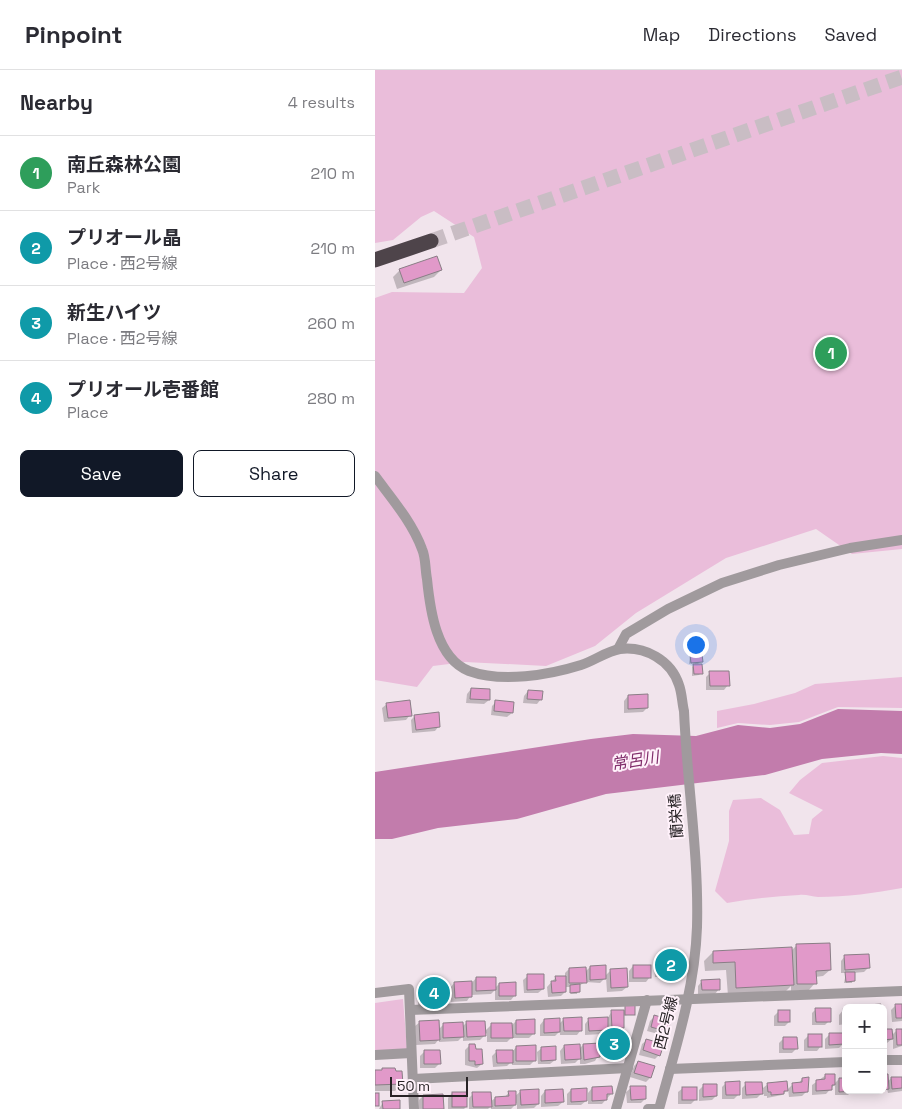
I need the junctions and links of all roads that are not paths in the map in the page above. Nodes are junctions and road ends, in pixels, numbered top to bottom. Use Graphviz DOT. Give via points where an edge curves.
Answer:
graph roads {
  1 [pos="431,241"];
  2 [pos="375,260"];
  3 [pos="375,476"];
  4 [pos="902,540"];
  5 [pos="618,649"];
  6 [pos="697,913"];
  7 [pos="902,991"];
  8 [pos="375,993"];
  9 [pos="647,1000"];
  10 [pos="688,1000"];
  11 [pos="410,1010"];
  12 [pos="411,1053"];
  13 [pos="375,1055"];
  14 [pos="887,1060"];
  15 [pos="902,1060"];
  16 [pos="842,1062"];
  17 [pos="628,1068"];
  18 [pos="669,1069"];
  19 [pos="413,1079"];
  20 [pos="414,1109"];
  21 [pos="616,1109"];
  22 [pos="648,1109"];
  23 [pos="659,1109"];
  1 -- 2 [label="highway"];
  3 -- 5 [label="street" via="409,522 423,550 429,601 450,658 468,670 490,676 551,673 583,665"];
  4 -- 5 [label="street" via="850,548 722,583 626,634"];
  5 -- 6 [label="street, 蘭栄橋" via="641,649 657,657 671,668 679,686 684,717"];
  6 -- 10 [label="street, 西2号線"];
  7 -- 10 [label="street"];
  8 -- 11 [label="street" via="409,989"];
  9 -- 10 [label="street"];
  9 -- 11 [label="street"];
  9 -- 17 [label="street"];
  10 -- 18 [label="street, 西2号線"];
  11 -- 12 [label="street"];
  12 -- 13 [label="street"];
  12 -- 19 [label="street"];
  14 -- 15 [label="street"];
  16 -- 18 [label="street"];
  17 -- 19 [label="street"];
  17 -- 21 [label="street"];
  18 -- 23 [label="street, 西2号線"];
  19 -- 20 [label="street"];
  22 -- 23 [label="street"];
}
